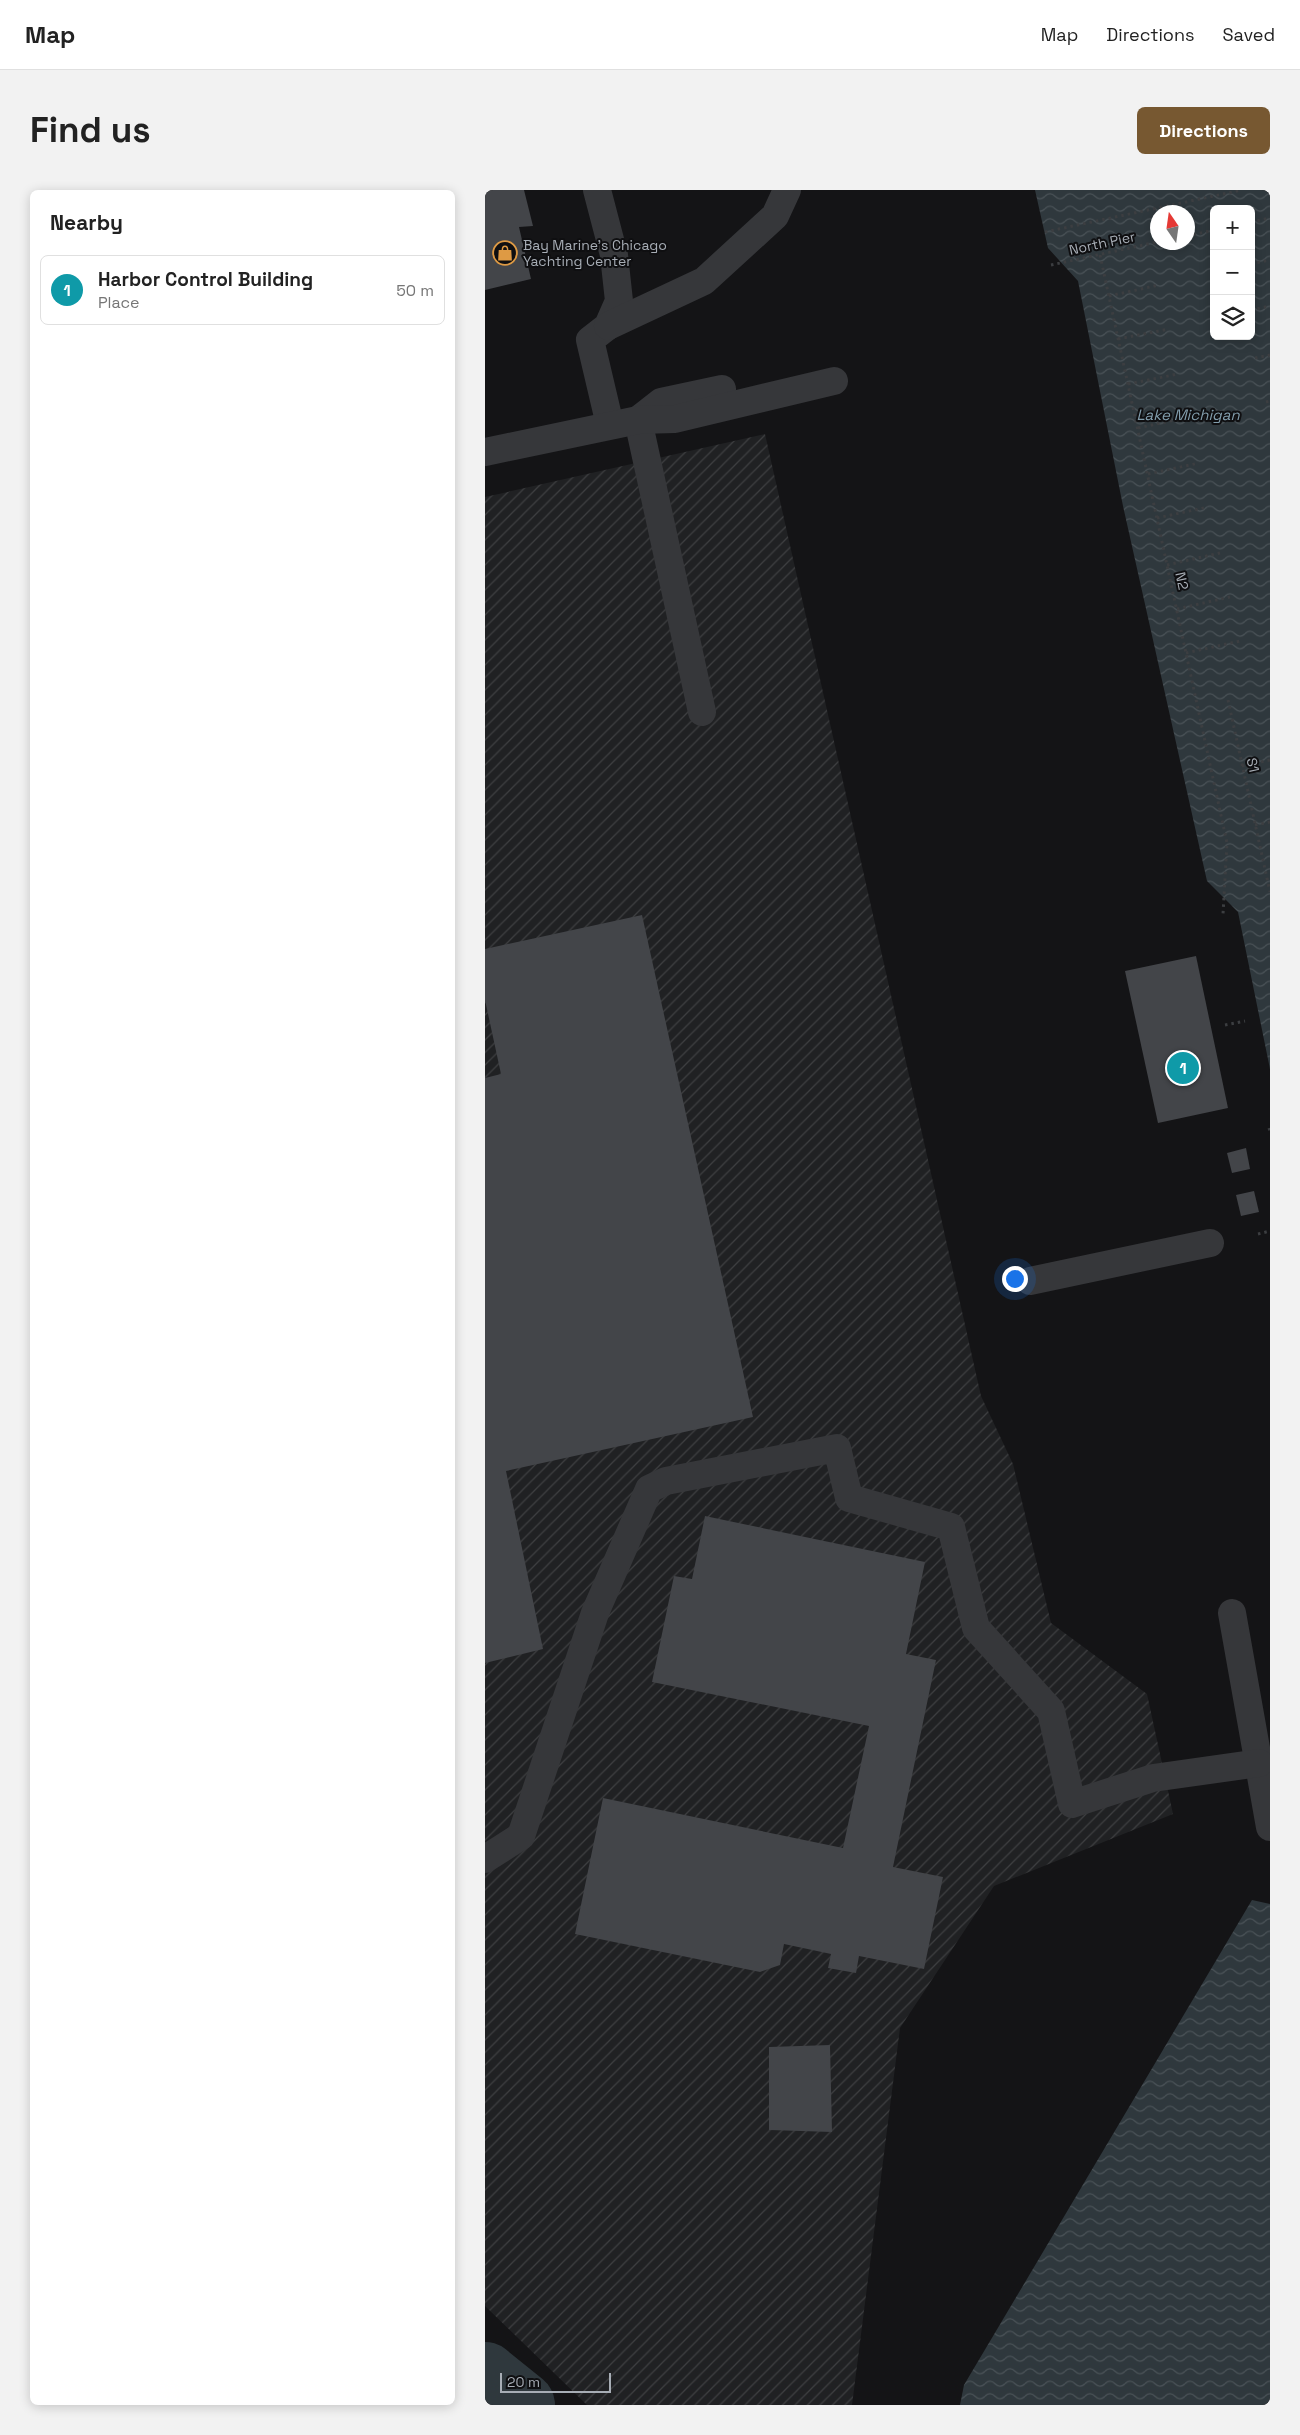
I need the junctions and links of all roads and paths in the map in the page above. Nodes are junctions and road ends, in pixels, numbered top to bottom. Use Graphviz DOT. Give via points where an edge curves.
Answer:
graph roads {
  1 [pos="597,190"];
  2 [pos="787,190"];
  3 [pos="1242,190"];
  4 [pos="1270,218"];
  5 [pos="1255,221"];
  6 [pos="1210,231"];
  7 [pos="1045,232"];
  8 [pos="1195,234"];
  9 [pos="1150,244"];
  10 [pos="1100,255"];
  11 [pos="1270,260"];
  12 [pos="1255,263"];
  13 [pos="1051,265"];
  14 [pos="1159,285"];
  15 [pos="1109,296"];
  16 [pos="1270,306"];
  17 [pos="1255,309"];
  18 [pos="608,326"];
  19 [pos="1169,329"];
  20 [pos="1118,338"];
  21 [pos="1270,355"];
  22 [pos="1255,358"];
  23 [pos="1178,374"];
  24 [pos="1128,384"];
  25 [pos="1189,417"];
  26 [pos="638,420"];
  27 [pos="610,425"];
  28 [pos="1138,428"];
  29 [pos="485,452"];
  30 [pos="1199,463"];
  31 [pos="1148,474"];
  32 [pos="1208,507"];
  33 [pos="1157,518"];
  34 [pos="1219,553"];
  35 [pos="1167,565"];
  36 [pos="1230,597"];
  37 [pos="1177,609"];
  38 [pos="1240,641"];
  39 [pos="1186,653"];
  40 [pos="1229,700"];
  41 [pos="702,712"];
  42 [pos="1270,760"];
  43 [pos="1242,766"];
  44 [pos="1270,822"];
  45 [pos="1255,825"];
  46 [pos="1269,881"];
  47 [pos="1270,892"];
  48 [pos="1223,914"];
  49 [pos="1245,1021"];
  50 [pos="1225,1025"];
  51 [pos="1270,1231"];
  52 [pos="1258,1234"];
  53 [pos="1210,1243"];
  54 [pos="1030,1280"];
  55 [pos="1232,1612"];
  56 [pos="1259,1763"];
  57 [pos="1270,1826"];
  58 [pos="485,1859"];
  1 -- 18 [label="lane" via="614,255 619,300"];
  2 -- 18 [label="lane" via="775,216 704,281"];
  3 -- 7 [label="path"];
  4 -- 5 [label="path"];
  6 -- 8 [label="path"];
  9 -- 10 [label="path, North Pier"];
  10 -- 13 [label="path, North Pier"];
  10 -- 15 [label="path, N2"];
  11 -- 12 [label="path"];
  14 -- 15 [label="path"];
  15 -- 20 [label="path, N2"];
  16 -- 17 [label="path"];
  18 -- 27 [label="lane" via="590,340"];
  19 -- 20 [label="path"];
  20 -- 24 [label="path, N2"];
  21 -- 22 [label="path"];
  23 -- 24 [label="path"];
  24 -- 28 [label="path, N2"];
  25 -- 28 [label="path"];
  26 -- 26 [label="lane" via="675,419 834,381 789,376 661,402"];
  26 -- 27 [label="lane"];
  26 -- 41 [label="lane"];
  27 -- 29 [label="lane"];
  28 -- 31 [label="path, N2"];
  30 -- 31 [label="path"];
  31 -- 33 [label="path, N2"];
  32 -- 33 [label="path"];
  33 -- 35 [label="path, N2"];
  34 -- 35 [label="path"];
  35 -- 37 [label="path, N2"];
  36 -- 37 [label="path"];
  37 -- 39 [label="path, N2"];
  38 -- 39 [label="path"];
  39 -- 48 [label="path, N2" via="1227,843"];
  40 -- 43 [label="path, S1"];
  42 -- 43 [label="path"];
  43 -- 45 [label="path, S1"];
  44 -- 45 [label="path"];
  45 -- 46 [label="path, S1"];
  46 -- 47 [label="path, S1"];
  49 -- 50 [label="path"];
  51 -- 52 [label="path"];
  53 -- 54 [label="lane"];
  55 -- 56 [label="lane"];
  56 -- 57 [label="lane"];
  56 -- 58 [label="lane" via="1153,1778 1072,1804 1051,1711 976,1628 951,1527 849,1498 837,1448 666,1481 649,1489 595,1613 521,1836"];
}
